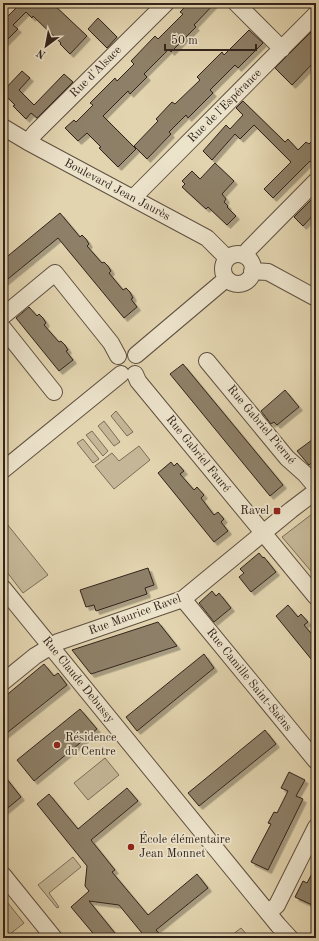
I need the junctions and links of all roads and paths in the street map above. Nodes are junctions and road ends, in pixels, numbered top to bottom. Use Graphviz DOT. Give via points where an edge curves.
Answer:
graph roads {
  1 [pos="166,3"];
  2 [pos="236,3"];
  3 [pos="316,14"];
  4 [pos="282,49"];
  5 [pos="3,127"];
  6 [pos="28,142"];
  7 [pos="316,181"];
  8 [pos="133,198"];
  9 [pos="245,256"];
  10 [pos="227,258"];
  11 [pos="252,271"];
  12 [pos="226,279"];
  13 [pos="316,298"];
  14 [pos="3,316"];
  15 [pos="3,328"];
  16 [pos="207,361"];
  17 [pos="122,368"];
  18 [pos="54,392"];
  19 [pos="3,460"];
  20 [pos="3,470"];
  21 [pos="316,487"];
  22 [pos="316,492"];
  23 [pos="263,533"];
  24 [pos="3,588"];
  25 [pos="316,597"];
  26 [pos="183,599"];
  27 [pos="51,646"];
  28 [pos="3,682"];
  29 [pos="316,761"];
  30 [pos="316,828"];
  31 [pos="3,874"];
  32 [pos="268,913"];
  33 [pos="54,938"];
  34 [pos="290,938"];
  1 -- 6 [label="street, Rue d'Alsace"];
  2 -- 4 [label="street"];
  3 -- 4 [label="street, Rue de l'Espérance"];
  4 -- 8 [label="street, Rue de l'Espérance"];
  5 -- 6 [label="street, Boulevard Jean Jaurès"];
  6 -- 8 [label="street, Boulevard Jean Jaurès"];
  7 -- 9 [label="street"];
  8 -- 10 [label="street, Boulevard Jean Jaurès" via="207,238"];
  9 -- 10 [label="street" via="236,254"];
  9 -- 11 [label="street" via="251,262"];
  10 -- 12 [label="street" via="223,266"];
  11 -- 12 [label="street" via="248,280 240,284"];
  11 -- 13 [label="street" via="268,272"];
  12 -- 17 [label="street" via="136,355 140,365"];
  14 -- 17 [label="street, Rue Gabriel Fauré" via="55,273 111,343"];
  15 -- 18 [label="street"];
  16 -- 21 [label="street, Rue Gabriel Pierné" via="287,458"];
  17 -- 19 [label="street"];
  17 -- 20 [label="street"];
  17 -- 23 [label="street, Rue Gabriel Fauré" via="138,381"];
  22 -- 23 [label="street, Rue Maurice Ravel"];
  23 -- 25 [label="street, Rue Gabriel Fauré"];
  23 -- 26 [label="street, Rue Maurice Ravel"];
  24 -- 27 [label="street, Rue Claude Debussy"];
  26 -- 27 [label="street, Rue Maurice Ravel"];
  26 -- 29 [label="street, Rue Camille Saint-Saëns"];
  27 -- 28 [label="street, Rue Maurice Ravel"];
  27 -- 32 [label="street, Rue Claude Debussy"];
  30 -- 32 [label="street" via="277,905"];
  31 -- 33 [label="street"];
  32 -- 34 [label="street, Rue Claude Debussy"];
}
